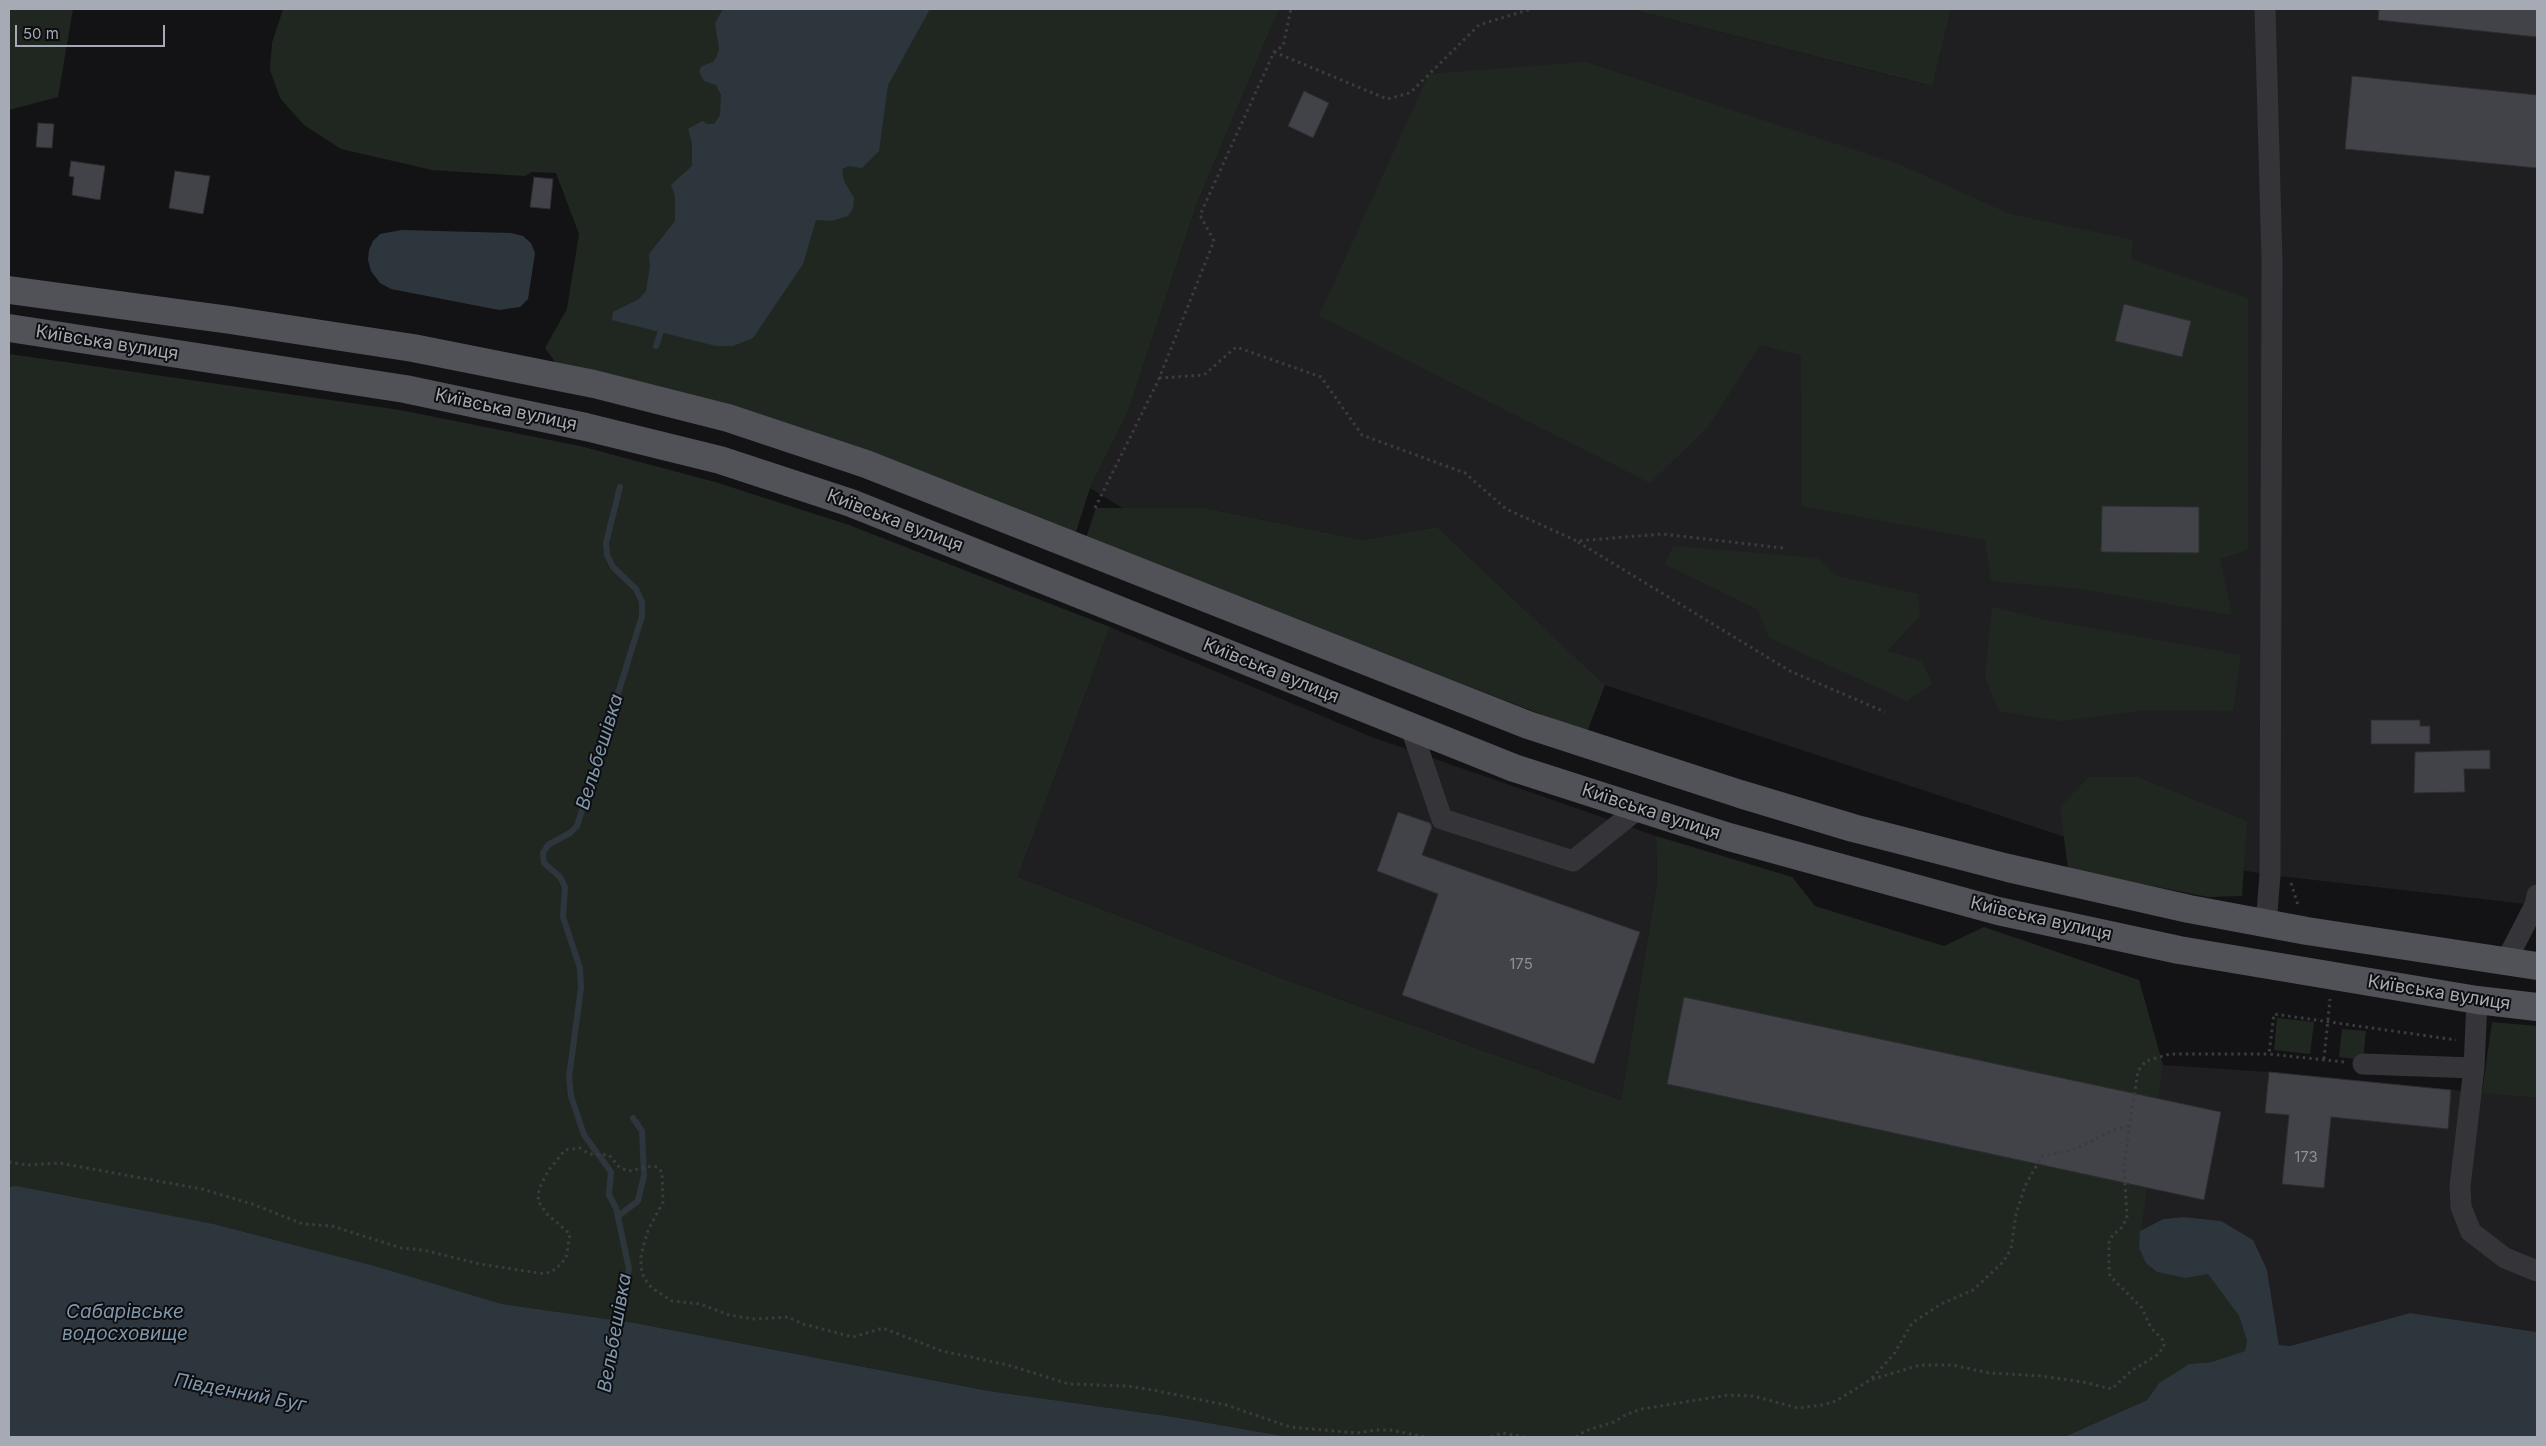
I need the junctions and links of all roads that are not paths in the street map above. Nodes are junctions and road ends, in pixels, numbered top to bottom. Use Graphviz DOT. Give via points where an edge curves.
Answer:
graph roads {
  1 [pos="2265,9"];
  2 [pos="9,290"];
  3 [pos="9,328"];
  4 [pos="624,392"];
  5 [pos="614,434"];
  6 [pos="1411,728"];
  7 [pos="1639,808"];
  8 [pos="1853,828"];
  9 [pos="1841,870"];
  10 [pos="2117,893"];
  11 [pos="2537,895"];
  12 [pos="2266,924"];
  13 [pos="2108,935"];
  14 [pos="2505,963"];
  15 [pos="2537,966"];
  16 [pos="2477,1000"];
  17 [pos="2537,1007"];
  18 [pos="2363,1064"];
  19 [pos="2474,1068"];
  20 [pos="2537,1271"];
  1 -- 12 [label="lane" via="2272,261 2270,875"];
  2 -- 4 [label="main road" via="413,348"];
  3 -- 5 [label="main road, Київська вулиця" via="405,388"];
  4 -- 5 [label="main road"];
  4 -- 8 [label="main road" via="728,418 866,464 1528,726"];
  5 -- 6 [label="main road, Київська вулиця" via="720,460 851,503 1134,614"];
  6 -- 7 [label="main road, Київська вулиця" via="1514,768"];
  6 -- 7 [label="lane" via="1442,819 1573,861"];
  7 -- 9 [label="main road, Київська вулиця"];
  8 -- 9 [label="main road"];
  8 -- 10 [label="main road"];
  9 -- 13 [label="main road, Київська вулиця" via="1998,911"];
  10 -- 12 [label="main road"];
  10 -- 13 [label="main road"];
  11 -- 14 [label="lane"];
  12 -- 14 [label="main road"];
  13 -- 16 [label="main road, Київська вулиця"];
  14 -- 15 [label="main road"];
  16 -- 17 [label="main road, Київська вулиця"];
  16 -- 19 [label="lane"];
  18 -- 19 [label="lane"];
  19 -- 20 [label="lane" via="2460,1186 2461,1206 2472,1232 2505,1258"];
}
